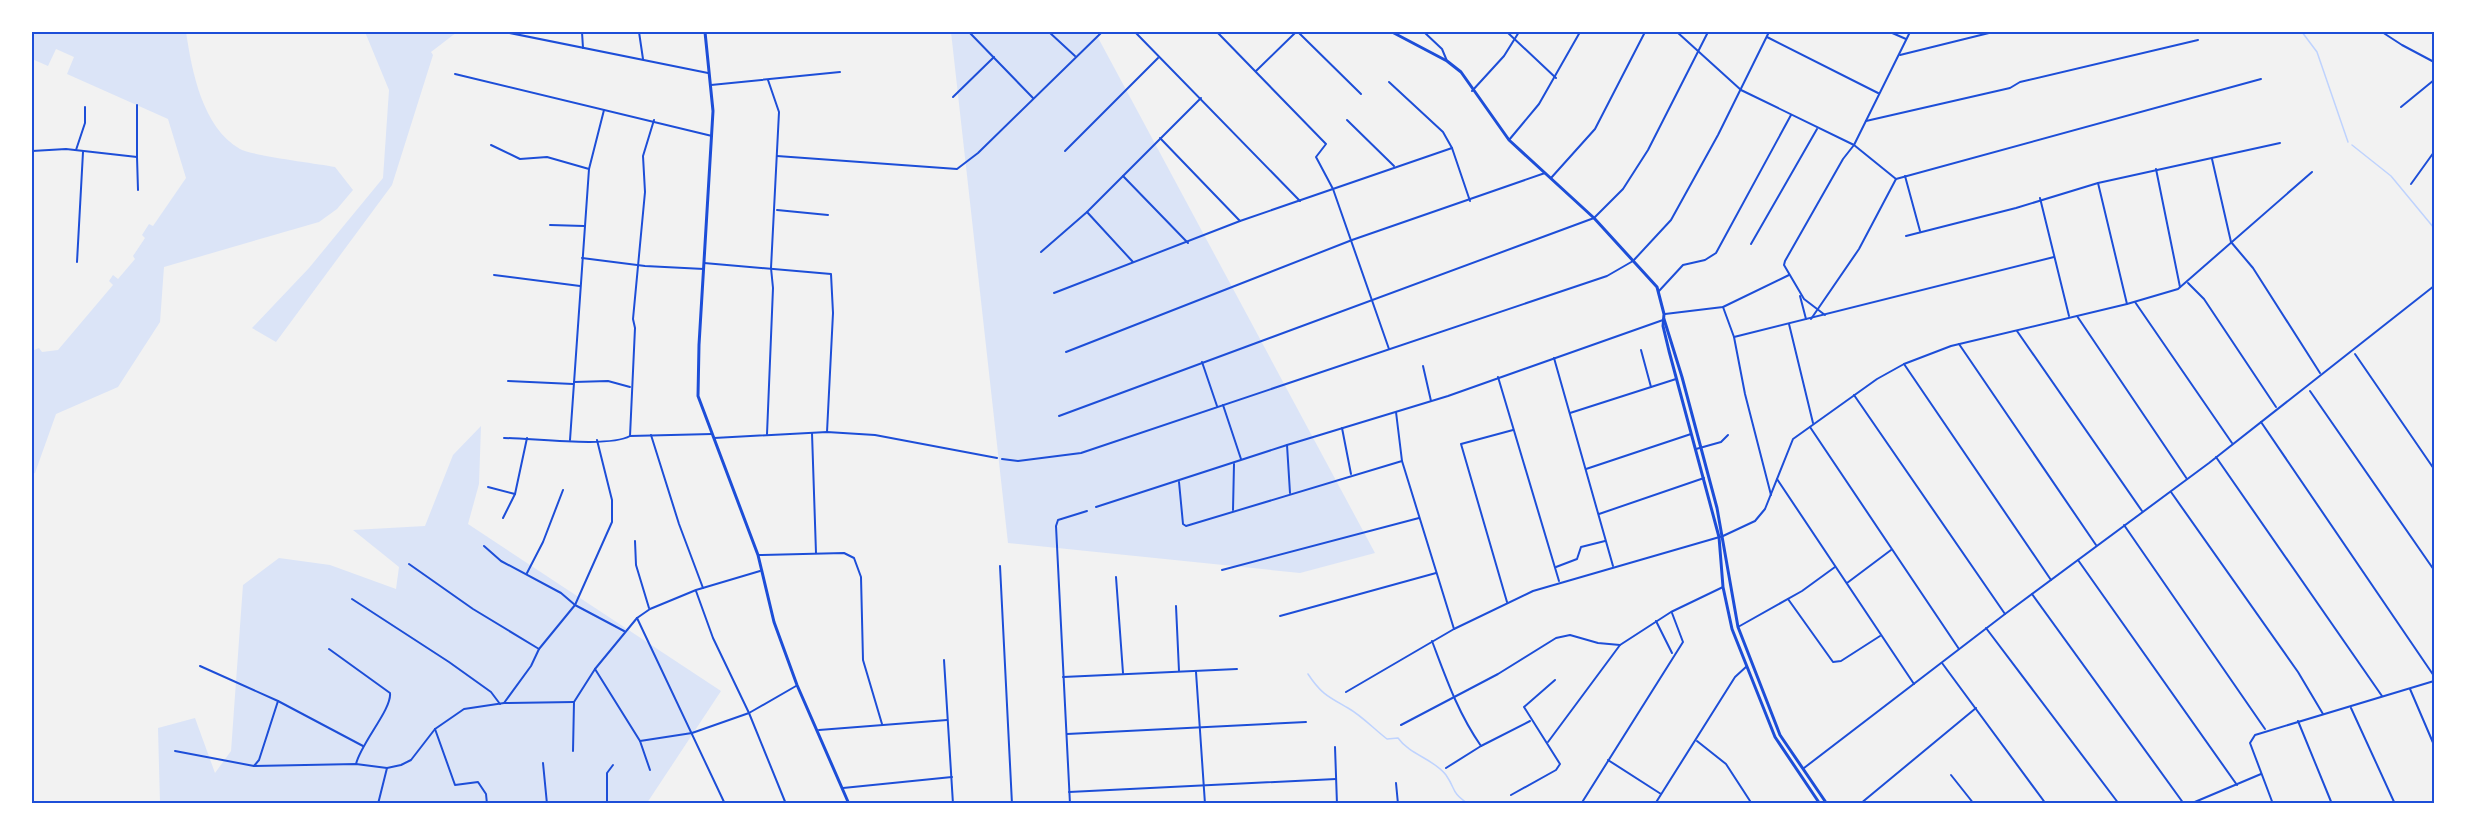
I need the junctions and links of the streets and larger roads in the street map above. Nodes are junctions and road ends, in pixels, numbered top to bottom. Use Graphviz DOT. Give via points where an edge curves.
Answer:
graph roads {
  1 [pos="505,32"];
  2 [pos="582,32"];
  3 [pos="639,32"];
  4 [pos="705,32"];
  5 [pos="969,32"];
  6 [pos="1049,32"];
  7 [pos="1102,32"];
  8 [pos="1135,32"];
  9 [pos="1217,32"];
  10 [pos="1297,32"];
  11 [pos="1392,32"];
  12 [pos="1424,32"];
  13 [pos="1507,32"];
  14 [pos="1519,32"];
  15 [pos="1580,32"];
  16 [pos="1645,32"];
  17 [pos="1677,32"];
  18 [pos="1708,32"];
  19 [pos="1769,32"];
  20 [pos="1890,32"];
  21 [pos="1910,32"];
  22 [pos="1993,32"];
  23 [pos="2382,32"];
  24 [pos="1767,37"];
  25 [pos="1515,39"];
  26 [pos="1907,39"];
  27 [pos="2198,40"];
  28 [pos="583,48"];
  29 [pos="1697,52"];
  30 [pos="1898,55"];
  31 [pos="994,57"];
  32 [pos="1076,57"];
  33 [pos="1158,58"];
  34 [pos="643,59"];
  35 [pos="1447,61"];
  36 [pos="2434,62"];
  37 [pos="1256,71"];
  38 [pos="840,72"];
  39 [pos="709,73"];
  40 [pos="455,74"];
  41 [pos="1556,78"];
  42 [pos="2261,79"];
  43 [pos="768,80"];
  44 [pos="2434,80"];
  45 [pos="1389,82"];
  46 [pos="711,86"];
  47 [pos="1472,90"];
  48 [pos="1741,90"];
  49 [pos="1878,93"];
  50 [pos="1361,94"];
  51 [pos="953,97"];
  52 [pos="1033,98"];
  53 [pos="1201,98"];
  54 [pos="137,105"];
  55 [pos="85,107"];
  56 [pos="2402,107"];
  57 [pos="604,110"];
  58 [pos="1791,115"];
  59 [pos="654,120"];
  60 [pos="1347,120"];
  61 [pos="1866,121"];
  62 [pos="1817,129"];
  63 [pos="712,136"];
  64 [pos="1160,138"];
  65 [pos="1509,140"];
  66 [pos="2280,143"];
  67 [pos="491,145"];
  68 [pos="1854,145"];
  69 [pos="1452,148"];
  70 [pos="76,150"];
  71 [pos="32,151"];
  72 [pos="1065,151"];
  73 [pos="83,152"];
  74 [pos="2434,152"];
  75 [pos="777,156"];
  76 [pos="137,157"];
  77 [pos="2212,159"];
  78 [pos="1394,166"];
  79 [pos="589,169"];
  80 [pos="2156,169"];
  81 [pos="1545,172"];
  82 [pos="2312,172"];
  83 [pos="1123,176"];
  84 [pos="1905,176"];
  85 [pos="1551,178"];
  86 [pos="1896,179"];
  87 [pos="2098,183"];
  88 [pos="2411,184"];
  89 [pos="1333,189"];
  90 [pos="138,190"];
  91 [pos="2040,198"];
  92 [pos="1300,201"];
  93 [pos="1470,201"];
  94 [pos="776,210"];
  95 [pos="1087,212"];
  96 [pos="828,215"];
  97 [pos="1594,218"];
  98 [pos="1240,221"];
  99 [pos="550,225"];
  100 [pos="584,226"];
  101 [pos="1920,231"];
  102 [pos="1906,236"];
  103 [pos="1352,240"];
  104 [pos="2230,242"];
  105 [pos="1188,243"];
  106 [pos="1751,244"];
  107 [pos="1041,252"];
  108 [pos="2054,257"];
  109 [pos="582,258"];
  110 [pos="1633,261"];
  111 [pos="77,262"];
  112 [pos="1133,262"];
  113 [pos="638,263"];
  114 [pos="704,263"];
  115 [pos="771,268"];
  116 [pos="704,269"];
  117 [pos="494,275"];
  118 [pos="1789,275"];
  119 [pos="2188,282"];
  120 [pos="580,286"];
  121 [pos="2434,286"];
  122 [pos="2181,288"];
  123 [pos="1659,292"];
  124 [pos="1054,293"];
  125 [pos="1799,293"];
  126 [pos="1371,299"];
  127 [pos="2135,303"];
  128 [pos="2127,304"];
  129 [pos="1723,307"];
  130 [pos="1818,309"];
  131 [pos="1664,314"];
  132 [pos="1826,315"];
  133 [pos="2069,316"];
  134 [pos="2077,316"];
  135 [pos="1664,319"];
  136 [pos="1811,319"];
  137 [pos="1806,320"];
  138 [pos="1789,324"];
  139 [pos="2017,331"];
  140 [pos="1734,337"];
  141 [pos="1959,344"];
  142 [pos="1389,349"];
  143 [pos="1641,350"];
  144 [pos="1066,352"];
  145 [pos="2355,354"];
  146 [pos="1554,357"];
  147 [pos="1202,362"];
  148 [pos="1904,364"];
  149 [pos="1423,366"];
  150 [pos="2320,373"];
  151 [pos="1498,377"];
  152 [pos="1677,378"];
  153 [pos="508,381"];
  154 [pos="573,383"];
  155 [pos="1651,387"];
  156 [pos="631,388"];
  157 [pos="2310,391"];
  158 [pos="1854,395"];
  159 [pos="1431,401"];
  160 [pos="1222,405"];
  161 [pos="1217,406"];
  162 [pos="2277,408"];
  163 [pos="1396,412"];
  164 [pos="1570,413"];
  165 [pos="1059,416"];
  166 [pos="2260,422"];
  167 [pos="1813,423"];
  168 [pos="1809,426"];
  169 [pos="1342,428"];
  170 [pos="1513,430"];
  171 [pos="827,432"];
  172 [pos="812,433"];
  173 [pos="767,434"];
  174 [pos="1692,434"];
  175 [pos="651,435"];
  176 [pos="1728,435"];
  177 [pos="630,436"];
  178 [pos="713,436"];
  179 [pos="504,438"];
  180 [pos="527,438"];
  181 [pos="570,440"];
  182 [pos="597,440"];
  183 [pos="2233,444"];
  184 [pos="1287,445"];
  185 [pos="1701,447"];
  186 [pos="1696,448"];
  187 [pos="2216,457"];
  188 [pos="997,458"];
  189 [pos="1002,459"];
  190 [pos="1241,460"];
  191 [pos="1402,460"];
  192 [pos="1234,464"];
  193 [pos="1586,469"];
  194 [pos="2434,469"];
  195 [pos="1351,474"];
  196 [pos="1704,478"];
  197 [pos="1777,479"];
  198 [pos="2187,479"];
  199 [pos="1179,482"];
  200 [pos="488,487"];
  201 [pos="563,490"];
  202 [pos="2171,492"];
  203 [pos="1290,493"];
  204 [pos="514,494"];
  205 [pos="1771,495"];
  206 [pos="1096,507"];
  207 [pos="1233,510"];
  208 [pos="1087,511"];
  209 [pos="2142,511"];
  210 [pos="1599,514"];
  211 [pos="503,518"];
  212 [pos="1420,518"];
  213 [pos="2124,525"];
  214 [pos="1721,537"];
  215 [pos="635,541"];
  216 [pos="1605,541"];
  217 [pos="2097,545"];
  218 [pos="484,546"];
  219 [pos="1891,550"];
  220 [pos="816,553"];
  221 [pos="758,555"];
  222 [pos="2078,560"];
  223 [pos="409,564"];
  224 [pos="1000,566"];
  225 [pos="1613,566"];
  226 [pos="1555,567"];
  227 [pos="1835,567"];
  228 [pos="1222,570"];
  229 [pos="2434,570"];
  230 [pos="760,571"];
  231 [pos="527,573"];
  232 [pos="1436,573"];
  233 [pos="1116,577"];
  234 [pos="2051,580"];
  235 [pos="1559,581"];
  236 [pos="1847,583"];
  237 [pos="1724,587"];
  238 [pos="703,588"];
  239 [pos="696,590"];
  240 [pos="2032,594"];
  241 [pos="352,599"];
  242 [pos="1788,599"];
  243 [pos="1507,602"];
  244 [pos="574,605"];
  245 [pos="1176,606"];
  246 [pos="650,609"];
  247 [pos="1671,612"];
  248 [pos="2005,614"];
  249 [pos="1280,616"];
  250 [pos="637,618"];
  251 [pos="1656,621"];
  252 [pos="1738,627"];
  253 [pos="1986,628"];
  254 [pos="1454,629"];
  255 [pos="625,631"];
  256 [pos="1881,636"];
  257 [pos="1432,641"];
  258 [pos="1620,645"];
  259 [pos="329,649"];
  260 [pos="539,649"];
  261 [pos="1959,649"];
  262 [pos="1673,654"];
  263 [pos="944,660"];
  264 [pos="1942,663"];
  265 [pos="200,666"];
  266 [pos="1747,666"];
  267 [pos="596,669"];
  268 [pos="1237,669"];
  269 [pos="1196,670"];
  270 [pos="1179,671"];
  271 [pos="1123,673"];
  272 [pos="2434,676"];
  273 [pos="1063,677"];
  274 [pos="1555,680"];
  275 [pos="2434,681"];
  276 [pos="1914,684"];
  277 [pos="797,685"];
  278 [pos="2410,689"];
  279 [pos="1346,692"];
  280 [pos="2382,696"];
  281 [pos="1453,697"];
  282 [pos="278,701"];
  283 [pos="574,702"];
  284 [pos="504,703"];
  285 [pos="500,704"];
  286 [pos="1976,708"];
  287 [pos="2351,708"];
  288 [pos="749,713"];
  289 [pos="2323,714"];
  290 [pos="947,720"];
  291 [pos="1530,721"];
  292 [pos="2298,721"];
  293 [pos="1306,722"];
  294 [pos="882,724"];
  295 [pos="1401,725"];
  296 [pos="1200,726"];
  297 [pos="435,729"];
  298 [pos="819,730"];
  299 [pos="2266,730"];
  300 [pos="692,733"];
  301 [pos="1067,734"];
  302 [pos="1697,740"];
  303 [pos="640,741"];
  304 [pos="1548,742"];
  305 [pos="2434,745"];
  306 [pos="363,746"];
  307 [pos="1481,746"];
  308 [pos="1335,747"];
  309 [pos="175,750"];
  310 [pos="573,752"];
  311 [pos="1608,760"];
  312 [pos="543,763"];
  313 [pos="356,764"];
  314 [pos="613,765"];
  315 [pos="254,766"];
  316 [pos="387,768"];
  317 [pos="1446,768"];
  318 [pos="1803,768"];
  319 [pos="650,770"];
  320 [pos="2261,774"];
  321 [pos="1951,775"];
  322 [pos="952,777"];
  323 [pos="1336,779"];
  324 [pos="1396,783"];
  325 [pos="2237,785"];
  326 [pos="1203,786"];
  327 [pos="843,788"];
  328 [pos="1069,792"];
  329 [pos="1661,794"];
  330 [pos="1511,795"];
  331 [pos="378,804"];
  332 [pos="487,804"];
  333 [pos="547,804"];
  334 [pos="607,804"];
  335 [pos="724,804"];
  336 [pos="786,804"];
  337 [pos="849,804"];
  338 [pos="953,804"];
  339 [pos="1012,804"];
  340 [pos="1070,804"];
  341 [pos="1204,804"];
  342 [pos="1337,804"];
  343 [pos="1398,804"];
  344 [pos="1581,804"];
  345 [pos="1655,804"];
  346 [pos="1752,804"];
  347 [pos="1820,804"];
  348 [pos="1827,804"];
  349 [pos="1860,804"];
  350 [pos="1974,804"];
  351 [pos="2046,804"];
  352 [pos="2119,804"];
  353 [pos="2184,804"];
  354 [pos="2190,804"];
  355 [pos="2273,804"];
  356 [pos="2332,804"];
  357 [pos="2396,804"];
  1 -- 28 [label="street"];
  2 -- 28 [label="street"];
  3 -- 34 [label="street"];
  4 -- 39 [label="street"];
  5 -- 31 [label="street"];
  6 -- 32 [label="street"];
  7 -- 32 [label="street"];
  8 -- 33 [label="street"];
  9 -- 37 [label="street"];
  10 -- 37 [label="street"];
  10 -- 50 [label="street"];
  11 -- 35 [label="street"];
  12 -- 35 [label="street" via="1442,49"];
  13 -- 25 [label="street"];
  14 -- 25 [label="street"];
  15 -- 41 [label="street"];
  16 -- 85 [label="street" via="1596,129"];
  17 -- 29 [label="street"];
  18 -- 29 [label="street"];
  19 -- 24 [label="street"];
  20 -- 26 [label="street"];
  21 -- 26 [label="street"];
  22 -- 30 [label="street"];
  23 -- 36 [label="street"];
  24 -- 48 [label="street"];
  24 -- 49 [label="street"];
  25 -- 41 [label="street"];
  25 -- 47 [label="street" via="1493,70"];
  26 -- 30 [label="street"];
  27 -- 61 [label="street"];
  28 -- 34 [label="street"];
  29 -- 48 [label="street"];
  29 -- 97 [label="street" via="1648,150 1623,189"];
  30 -- 49 [label="street"];
  31 -- 51 [label="street"];
  31 -- 52 [label="street"];
  32 -- 52 [label="street"];
  33 -- 53 [label="street"];
  33 -- 72 [label="street"];
  34 -- 39 [label="street"];
  35 -- 47 [label="street" via="1461,72"];
  37 -- 89 [label="street" via="1326,144 1316,157"];
  38 -- 43 [label="street"];
  39 -- 46 [label="street"];
  40 -- 57 [label="street"];
  41 -- 65 [label="street"];
  42 -- 84 [label="street"];
  43 -- 46 [label="street"];
  43 -- 75 [label="street" via="779,112"];
  44 -- 56 [label="street"];
  45 -- 69 [label="street" via="1443,132"];
  46 -- 63 [label="street"];
  47 -- 65 [label="street"];
  48 -- 58 [label="street"];
  48 -- 110 [label="street" via="1671,220"];
  49 -- 61 [label="street"];
  52 -- 75 [label="street" via="978,153 957,168"];
  53 -- 64 [label="street"];
  53 -- 92 [label="street"];
  54 -- 76 [label="street"];
  55 -- 70 [label="street" via="85,123"];
  57 -- 59 [label="street"];
  57 -- 79 [label="street"];
  58 -- 62 [label="street"];
  58 -- 123 [label="street" via="1716,253 1683,265"];
  59 -- 63 [label="street"];
  59 -- 113 [label="street" via="643,156 645,192"];
  60 -- 78 [label="street"];
  61 -- 68 [label="street"];
  62 -- 68 [label="street"];
  62 -- 106 [label="street"];
  63 -- 114 [label="street"];
  64 -- 83 [label="street"];
  64 -- 98 [label="street"];
  65 -- 81 [label="street"];
  66 -- 77 [label="street"];
  67 -- 79 [label="street" via="520,159 547,157"];
  68 -- 86 [label="street"];
  68 -- 118 [label="street" via="1785,261"];
  69 -- 78 [label="street"];
  69 -- 93 [label="street"];
  70 -- 71 [label="street"];
  70 -- 73 [label="street"];
  73 -- 76 [label="street"];
  73 -- 111 [label="street"];
  74 -- 88 [label="street"];
  75 -- 94 [label="street"];
  76 -- 90 [label="street"];
  77 -- 80 [label="street"];
  77 -- 104 [label="street"];
  78 -- 89 [label="street"];
  79 -- 100 [label="street"];
  80 -- 87 [label="street"];
  80 -- 122 [label="street"];
  81 -- 85 [label="street"];
  81 -- 93 [label="street"];
  82 -- 104 [label="street"];
  83 -- 95 [label="street"];
  83 -- 105 [label="street"];
  84 -- 86 [label="street"];
  84 -- 101 [label="street"];
  85 -- 97 [label="street"];
  86 -- 130 [label="street" via="1859,249"];
  87 -- 91 [label="street"];
  87 -- 128 [label="street"];
  89 -- 92 [label="street"];
  89 -- 103 [label="street"];
  91 -- 101 [label="street" via="2016,208"];
  91 -- 108 [label="street"];
  92 -- 98 [label="street"];
  93 -- 103 [label="street"];
  94 -- 96 [label="street"];
  94 -- 115 [label="street"];
  95 -- 107 [label="street"];
  95 -- 112 [label="street"];
  97 -- 110 [label="street"];
  97 -- 126 [label="street"];
  98 -- 105 [label="street"];
  99 -- 100 [label="street"];
  100 -- 109 [label="street"];
  101 -- 102 [label="street"];
  103 -- 126 [label="street"];
  103 -- 144 [label="street"];
  104 -- 119 [label="street"];
  104 -- 150 [label="street" via="2253,268"];
  105 -- 112 [label="street"];
  108 -- 132 [label="street"];
  108 -- 133 [label="street"];
  109 -- 113 [label="street"];
  109 -- 120 [label="street"];
  110 -- 123 [label="street"];
  110 -- 142 [label="street" via="1607,276"];
  112 -- 124 [label="street"];
  113 -- 116 [label="street"];
  113 -- 156 [label="street"];
  114 -- 115 [label="street"];
  114 -- 116 [label="street"];
  115 -- 171 [label="street" via="829,273 833,277"];
  115 -- 173 [label="street"];
  116 -- 178 [label="street" via="698,396"];
  117 -- 120 [label="street"];
  118 -- 125 [label="street"];
  118 -- 129 [label="street"];
  119 -- 122 [label="street"];
  119 -- 162 [label="street" via="2204,299"];
  120 -- 154 [label="street"];
  121 -- 150 [label="street"];
  122 -- 127 [label="street"];
  123 -- 131 [label="street"];
  125 -- 130 [label="street"];
  125 -- 137 [label="street"];
  126 -- 142 [label="street"];
  126 -- 147 [label="street"];
  127 -- 128 [label="street"];
  127 -- 183 [label="street"];
  128 -- 134 [label="street"];
  129 -- 131 [label="street"];
  129 -- 140 [label="street"];
  130 -- 132 [label="street"];
  130 -- 136 [label="street"];
  131 -- 135 [label="street"];
  132 -- 136 [label="street"];
  133 -- 134 [label="street"];
  133 -- 139 [label="street"];
  134 -- 198 [label="street"];
  135 -- 146 [label="street"];
  135 -- 152 [label="street"];
  135 -- 185 [label="street"];
  136 -- 137 [label="street"];
  137 -- 138 [label="street"];
  138 -- 140 [label="street"];
  138 -- 167 [label="street"];
  139 -- 141 [label="street"];
  139 -- 209 [label="street"];
  140 -- 205 [label="street"];
  141 -- 148 [label="street"];
  141 -- 217 [label="street"];
  142 -- 160 [label="street"];
  143 -- 155 [label="street"];
  145 -- 194 [label="street"];
  146 -- 151 [label="street"];
  146 -- 164 [label="street"];
  147 -- 161 [label="street"];
  147 -- 165 [label="street"];
  148 -- 158 [label="street"];
  148 -- 234 [label="street"];
  149 -- 159 [label="street"];
  150 -- 162 [label="street"];
  151 -- 159 [label="street"];
  151 -- 170 [label="street"];
  152 -- 155 [label="street"];
  152 -- 174 [label="street"];
  153 -- 154 [label="street"];
  154 -- 156 [label="street" via="608,381"];
  154 -- 181 [label="street"];
  155 -- 164 [label="street"];
  156 -- 177 [label="street"];
  157 -- 229 [label="street"];
  158 -- 167 [label="street"];
  158 -- 248 [label="street"];
  159 -- 163 [label="street"];
  160 -- 161 [label="street"];
  160 -- 190 [label="street"];
  161 -- 189 [label="street" via="1081,453 1018,461"];
  162 -- 166 [label="street"];
  163 -- 169 [label="street"];
  163 -- 191 [label="street"];
  164 -- 193 [label="street"];
  166 -- 183 [label="street"];
  166 -- 272 [label="street"];
  167 -- 168 [label="street"];
  168 -- 197 [label="street" via="1788,446"];
  168 -- 219 [label="street"];
  169 -- 184 [label="street"];
  169 -- 195 [label="street"];
  170 -- 226 [label="street"];
  170 -- 243 [label="street" via="1461,444"];
  171 -- 172 [label="street"];
  171 -- 188 [label="street" via="875,435"];
  172 -- 173 [label="street"];
  172 -- 220 [label="street"];
  173 -- 178 [label="street"];
  174 -- 186 [label="street"];
  174 -- 193 [label="street"];
  175 -- 177 [label="street"];
  175 -- 178 [label="street"];
  175 -- 238 [label="street"];
  176 -- 185 [label="street" via="1721,442"];
  177 -- 182 [label="street"];
  178 -- 221 [label="street"];
  179 -- 180 [label="street"];
  180 -- 181 [label="street"];
  180 -- 204 [label="street"];
  181 -- 182 [label="street"];
  182 -- 244 [label="street" via="612,500 612,522"];
  183 -- 187 [label="street"];
  184 -- 190 [label="street"];
  184 -- 203 [label="street"];
  185 -- 186 [label="street"];
  185 -- 214 [label="street"];
  186 -- 196 [label="street"];
  187 -- 198 [label="street"];
  187 -- 280 [label="street"];
  190 -- 192 [label="street"];
  191 -- 195 [label="street"];
  191 -- 212 [label="street"];
  192 -- 199 [label="street"];
  192 -- 207 [label="street"];
  193 -- 210 [label="street"];
  195 -- 203 [label="street"];
  196 -- 210 [label="street"];
  196 -- 214 [label="street"];
  197 -- 205 [label="street"];
  197 -- 227 [label="street"];
  198 -- 202 [label="street"];
  199 -- 206 [label="street"];
  199 -- 207 [label="street" via="1184,525"];
  200 -- 204 [label="street"];
  201 -- 231 [label="street"];
  202 -- 209 [label="street"];
  202 -- 289 [label="street" via="2298,672"];
  203 -- 207 [label="street"];
  204 -- 211 [label="street"];
  205 -- 214 [label="street" via="1755,521"];
  208 -- 273 [label="street" via="1058,520 1056,526"];
  209 -- 213 [label="street"];
  210 -- 216 [label="street"];
  212 -- 228 [label="street"];
  212 -- 232 [label="street"];
  213 -- 217 [label="street"];
  213 -- 299 [label="street"];
  214 -- 225 [label="street"];
  214 -- 237 [label="street"];
  214 -- 252 [label="street"];
  215 -- 246 [label="street" via="636,565"];
  216 -- 225 [label="street"];
  216 -- 226 [label="street" via="1581,548 1577,559"];
  217 -- 222 [label="street"];
  218 -- 231 [label="street" via="501,561"];
  219 -- 236 [label="street"];
  219 -- 261 [label="street"];
  220 -- 221 [label="street"];
  220 -- 294 [label="street" via="850,554 857,564 861,577 863,660"];
  221 -- 230 [label="street"];
  222 -- 234 [label="street"];
  222 -- 325 [label="street"];
  223 -- 260 [label="street"];
  224 -- 339 [label="street"];
  225 -- 235 [label="street"];
  226 -- 235 [label="street"];
  227 -- 236 [label="street"];
  227 -- 242 [label="street"];
  230 -- 238 [label="street"];
  230 -- 277 [label="street"];
  231 -- 244 [label="street"];
  232 -- 249 [label="street"];
  232 -- 254 [label="street"];
  233 -- 271 [label="street"];
  234 -- 240 [label="street"];
  235 -- 243 [label="street"];
  236 -- 256 [label="street"];
  237 -- 247 [label="street"];
  237 -- 266 [label="street" via="1732,629"];
  238 -- 239 [label="street"];
  239 -- 246 [label="street"];
  239 -- 288 [label="street" via="712,638"];
  240 -- 248 [label="street"];
  240 -- 353 [label="street"];
  241 -- 285 [label="street" via="449,662 491,692"];
  242 -- 252 [label="street"];
  242 -- 256 [label="street" via="1833,662"];
  243 -- 254 [label="street"];
  244 -- 255 [label="street"];
  244 -- 260 [label="street"];
  245 -- 270 [label="street"];
  246 -- 250 [label="street"];
  247 -- 251 [label="street"];
  247 -- 262 [label="street" via="1683,640"];
  248 -- 253 [label="street"];
  250 -- 255 [label="street"];
  250 -- 300 [label="street"];
  251 -- 258 [label="street"];
  251 -- 262 [label="street"];
  252 -- 318 [label="street" via="1780,735"];
  253 -- 261 [label="street"];
  253 -- 352 [label="street"];
  254 -- 257 [label="street"];
  255 -- 267 [label="street"];
  256 -- 276 [label="street"];
  257 -- 279 [label="street"];
  257 -- 281 [label="street"];
  258 -- 281 [label="street" via="1570,635 1556,638"];
  258 -- 304 [label="street"];
  259 -- 306 [label="street" via="390,693 388,705"];
  260 -- 284 [label="street"];
  261 -- 264 [label="street"];
  262 -- 311 [label="street"];
  263 -- 290 [label="street"];
  264 -- 276 [label="street"];
  264 -- 286 [label="street"];
  265 -- 282 [label="street"];
  266 -- 302 [label="street" via="1735,677"];
  266 -- 347 [label="street" via="1774,737"];
  267 -- 283 [label="street"];
  267 -- 303 [label="street"];
  268 -- 269 [label="street"];
  269 -- 270 [label="street"];
  269 -- 296 [label="street"];
  270 -- 271 [label="street"];
  271 -- 273 [label="street"];
  273 -- 301 [label="street"];
  274 -- 291 [label="street" via="1525,706"];
  275 -- 278 [label="street"];
  276 -- 318 [label="street"];
  277 -- 288 [label="street"];
  277 -- 298 [label="street"];
  278 -- 280 [label="street"];
  278 -- 305 [label="street"];
  280 -- 287 [label="street"];
  281 -- 295 [label="street"];
  281 -- 307 [label="street"];
  282 -- 306 [label="street"];
  282 -- 315 [label="street" via="260,760"];
  283 -- 284 [label="street"];
  283 -- 310 [label="street"];
  284 -- 285 [label="street"];
  285 -- 297 [label="street" via="464,709"];
  286 -- 349 [label="street"];
  286 -- 351 [label="street"];
  287 -- 289 [label="street"];
  287 -- 357 [label="street"];
  288 -- 300 [label="street"];
  288 -- 336 [label="street"];
  289 -- 292 [label="street"];
  290 -- 294 [label="street"];
  290 -- 322 [label="street"];
  291 -- 304 [label="street"];
  291 -- 307 [label="street"];
  292 -- 299 [label="street"];
  292 -- 356 [label="street"];
  293 -- 296 [label="street"];
  294 -- 298 [label="street"];
  296 -- 301 [label="street"];
  296 -- 326 [label="street"];
  297 -- 316 [label="street" via="407,763"];
  297 -- 332 [label="street" via="455,784 475,780 481,784"];
  298 -- 327 [label="street"];
  299 -- 320 [label="street" via="2251,738 2250,743"];
  300 -- 303 [label="street"];
  300 -- 335 [label="street"];
  301 -- 328 [label="street"];
  302 -- 329 [label="street"];
  302 -- 346 [label="street" via="1726,764"];
  303 -- 319 [label="street"];
  304 -- 330 [label="street" via="1560,762 1556,770"];
  306 -- 313 [label="street"];
  307 -- 317 [label="street"];
  308 -- 323 [label="street"];
  309 -- 315 [label="street"];
  311 -- 329 [label="street"];
  311 -- 344 [label="street"];
  312 -- 333 [label="street"];
  313 -- 315 [label="street"];
  313 -- 316 [label="street"];
  314 -- 334 [label="street" via="607,773"];
  316 -- 331 [label="street"];
  318 -- 348 [label="street"];
  320 -- 325 [label="street"];
  320 -- 355 [label="street"];
  321 -- 350 [label="street"];
  322 -- 327 [label="street"];
  322 -- 338 [label="street"];
  323 -- 326 [label="street"];
  323 -- 342 [label="street"];
  324 -- 343 [label="street"];
  325 -- 354 [label="street"];
  326 -- 328 [label="street"];
  326 -- 341 [label="street"];
  327 -- 337 [label="street"];
  328 -- 340 [label="street"];
  329 -- 345 [label="street"];
}
